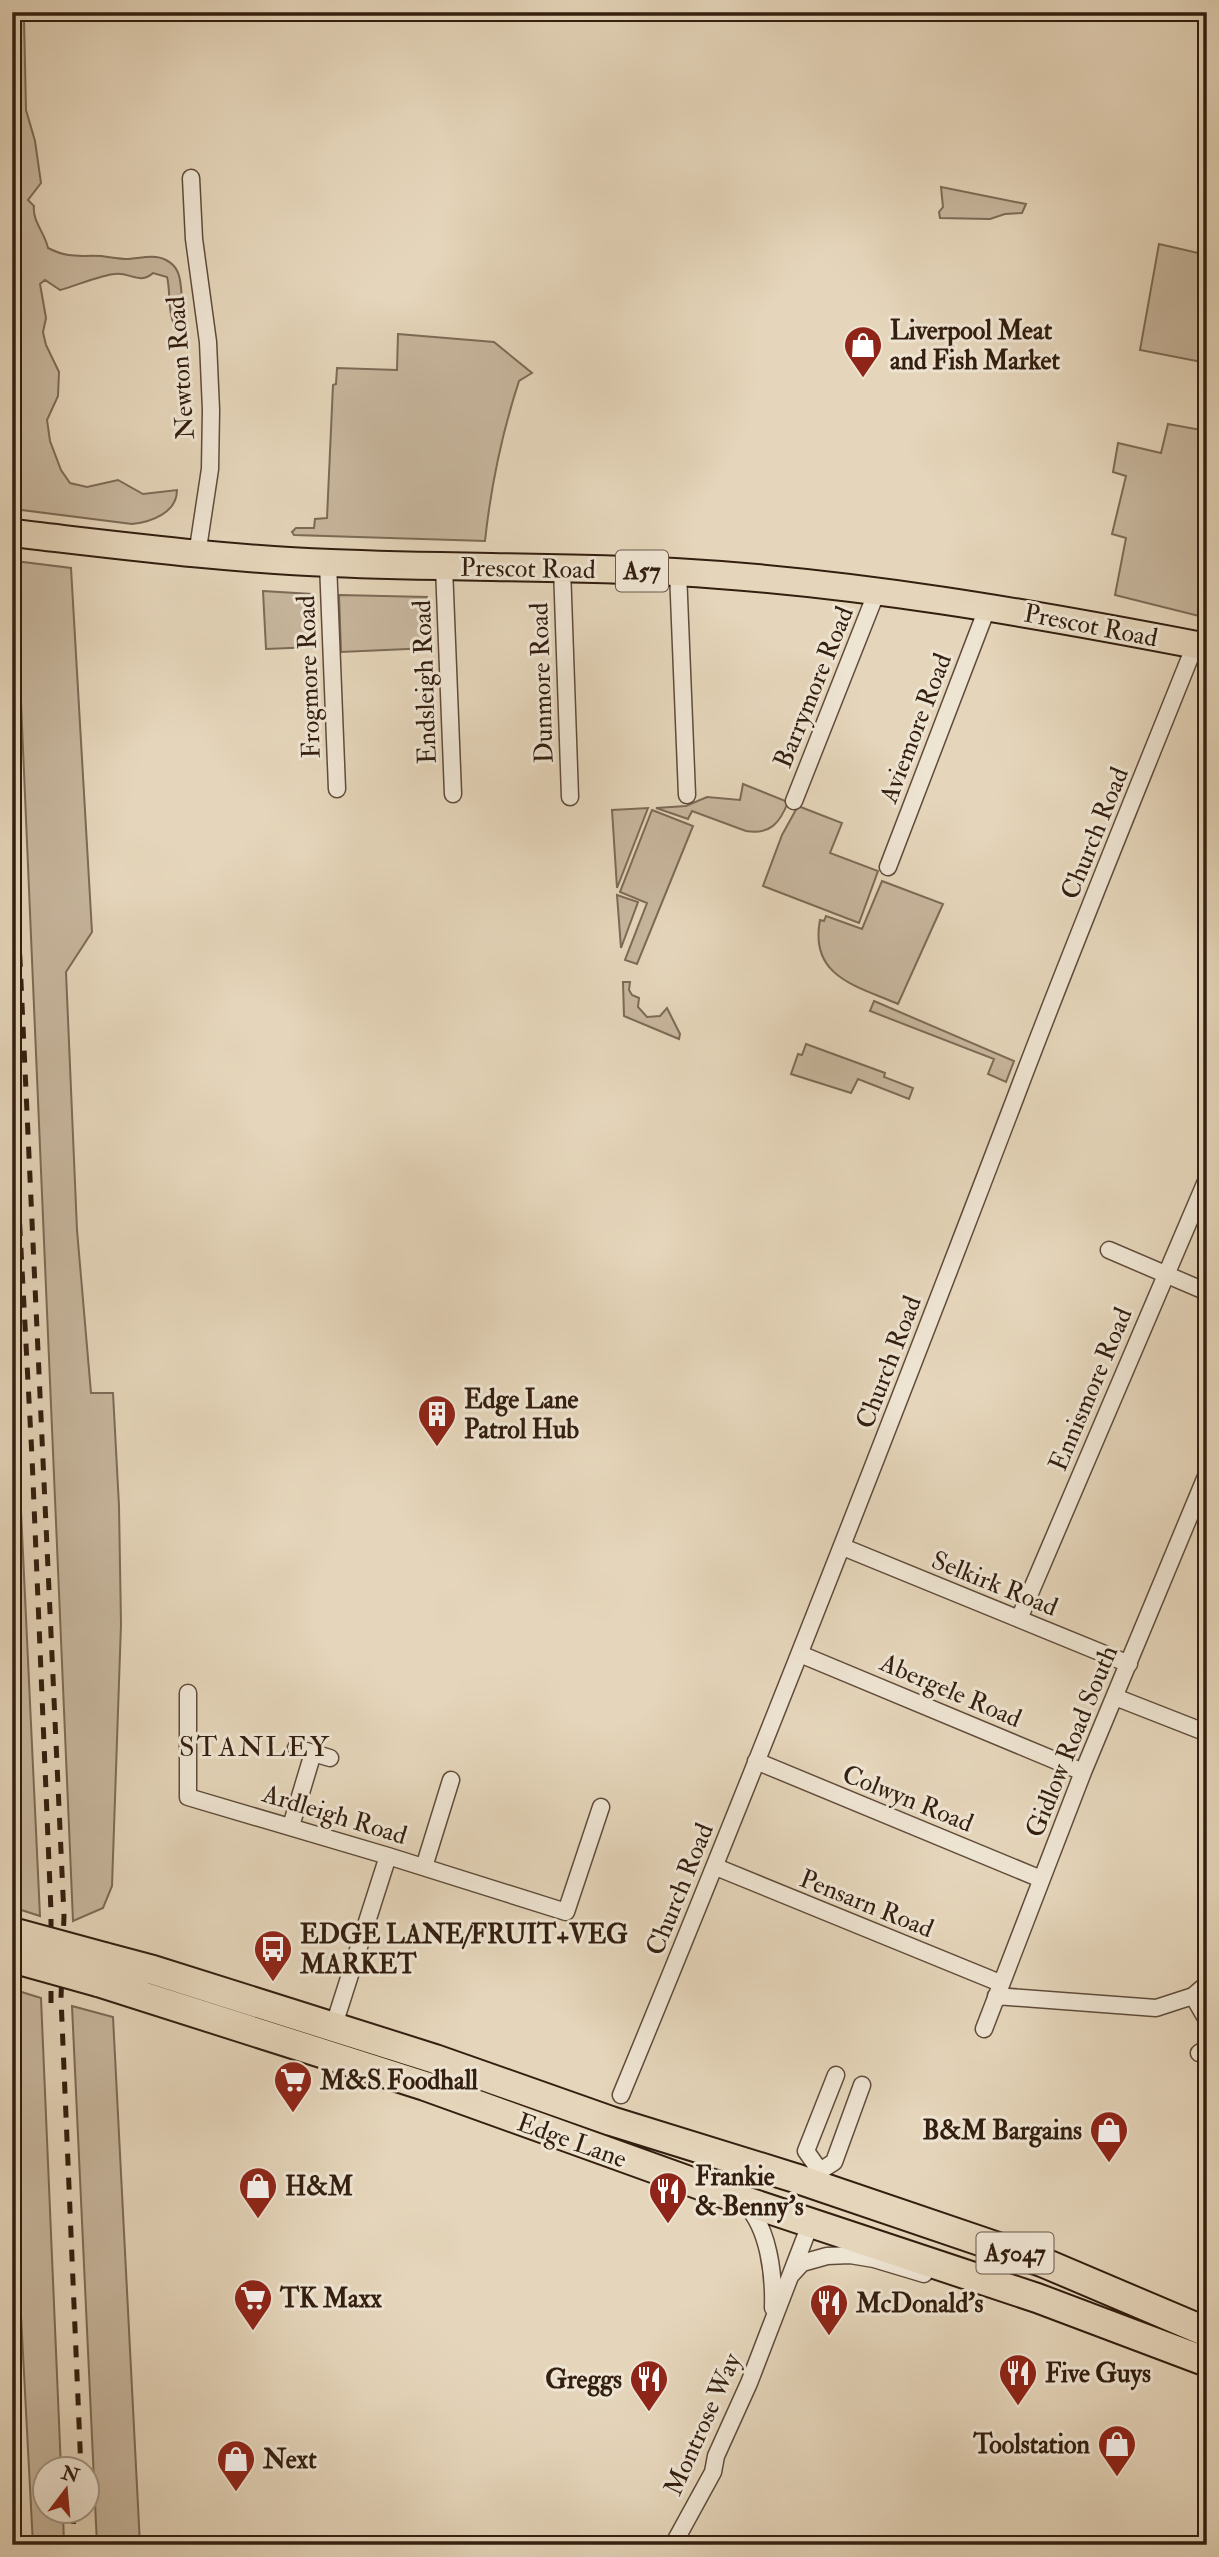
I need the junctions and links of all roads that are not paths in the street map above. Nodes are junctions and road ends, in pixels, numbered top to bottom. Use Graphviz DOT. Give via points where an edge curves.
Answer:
graph roads {
  1 [pos="191,178"];
  2 [pos="12,533"];
  3 [pos="197,555"];
  4 [pos="328,563"];
  5 [pos="444,567"];
  6 [pos="562,568"];
  7 [pos="678,572"];
  8 [pos="877,591"];
  9 [pos="988,606"];
  10 [pos="1201,646"];
  11 [pos="337,789"];
  12 [pos="453,794"];
  13 [pos="687,795"];
  14 [pos="570,797"];
  15 [pos="794,800"];
  16 [pos="888,867"];
  17 [pos="1207,1179"];
  18 [pos="1109,1250"];
  19 [pos="1166,1274"];
  20 [pos="1207,1292"];
  21 [pos="1207,1474"];
  22 [pos="843,1547"];
  23 [pos="1019,1619"];
  24 [pos="800,1654"];
  25 [pos="1129,1664"];
  26 [pos="188,1693"];
  27 [pos="1115,1697"];
  28 [pos="1207,1733"];
  29 [pos="296,1748"];
  30 [pos="313,1753"];
  31 [pos="330,1758"];
  32 [pos="756,1761"];
  33 [pos="1083,1772"];
  34 [pos="451,1780"];
  35 [pos="601,1807"];
  36 [pos="291,1826"];
  37 [pos="388,1856"];
  38 [pos="424,1867"];
  39 [pos="716,1867"];
  40 [pos="1041,1879"];
  41 [pos="12,1932"];
  42 [pos="12,1958"];
  43 [pos="101,1969"];
  44 [pos="1207,1984"];
  45 [pos="998,1990"];
  46 [pos="1193,1996"];
  47 [pos="1207,2020"];
  48 [pos="333,2028"];
  49 [pos="984,2029"];
  50 [pos="836,2075"];
  51 [pos="862,2085"];
  52 [pos="621,2095"];
  53 [pos="819,2179"];
  54 [pos="739,2199"];
  55 [pos="811,2222"];
  56 [pos="958,2270"];
  57 [pos="791,2275"];
  58 [pos="772,2321"];
  59 [pos="1207,2334"];
  60 [pos="1207,2362"];
  61 [pos="673,2545"];
  1 -- 3 [label="street, Newton Road" via="211,410 210,469"];
  2 -- 3 [label="main road, Prescot Road / A57"];
  3 -- 4 [label="main road, Prescot Road / A57"];
  4 -- 5 [label="main road, Prescot Road / A57"];
  4 -- 11 [label="street, Frogmore Road"];
  5 -- 6 [label="main road, Prescot Road / A57"];
  5 -- 12 [label="street, Endsleigh Road"];
  6 -- 7 [label="main road, Prescot Road / A57"];
  6 -- 14 [label="street, Dunmore Road"];
  7 -- 8 [label="main road, Prescot Road / A57"];
  7 -- 13 [label="street"];
  8 -- 9 [label="main road, Prescot Road / A57"];
  8 -- 15 [label="street, Barrymore Road"];
  9 -- 10 [label="main road, Prescot Road / A57"];
  9 -- 16 [label="street, Aviemore Road"];
  10 -- 22 [label="street, Church Road" via="1016,1095"];
  17 -- 19 [label="street, Ennismore Road"];
  18 -- 19 [label="street"];
  19 -- 20 [label="street"];
  19 -- 23 [label="street, Ennismore Road"];
  21 -- 25 [label="street, Gidlow Road South"];
  22 -- 23 [label="street, Selkirk Road"];
  22 -- 24 [label="street, Church Road"];
  23 -- 25 [label="street, Selkirk Road"];
  24 -- 32 [label="street, Church Road"];
  24 -- 33 [label="street, Abergele Road"];
  25 -- 27 [label="street, Gidlow Road South"];
  26 -- 36 [label="street, Ardleigh Road" via="188,1797"];
  27 -- 28 [label="street"];
  27 -- 33 [label="street, Gidlow Road South"];
  29 -- 30 [label="street"];
  30 -- 31 [label="street"];
  30 -- 36 [label="street"];
  32 -- 39 [label="street, Church Road"];
  32 -- 40 [label="street, Colwyn Road"];
  33 -- 40 [label="street, Gidlow Road South"];
  34 -- 38 [label="street"];
  35 -- 38 [label="street, Ardleigh Road" via="566,1912"];
  36 -- 37 [label="street, Ardleigh Road"];
  37 -- 38 [label="street, Ardleigh Road"];
  37 -- 48 [label="street"];
  39 -- 45 [label="street, Pensarn Road"];
  39 -- 52 [label="street, Church Road"];
  40 -- 45 [label="street, Gidlow Road South"];
  41 -- 43 [label="highway, Edge Lane / A5047, bridge"];
  42 -- 43 [label="highway, Edge Lane / A5047, bridge"];
  43 -- 48 [label="highway, Edge Lane / A5047" via="153,1970"];
  43 -- 54 [label="highway, Edge Lane / A5047"];
  44 -- 46 [label="street"];
  45 -- 46 [label="street, Pensarn Road" via="1156,2008"];
  45 -- 49 [label="street, Gidlow Road South"];
  46 -- 47 [label="street"];
  48 -- 53 [label="highway, Edge Lane / A5047" via="611,2121"];
  50 -- 53 [label="street" via="806,2151"];
  51 -- 53 [label="street" via="834,2162"];
  53 -- 55 [label="highway"];
  53 -- 59 [label="highway, Edge Lane / A5047" via="1042,2262"];
  54 -- 55 [label="highway, Edge Lane / A5047"];
  54 -- 58 [label="street, Montrose Way" via="755,2214 767,2245"];
  55 -- 56 [label="highway, Edge Lane / A5047"];
  55 -- 57 [label="street, Montrose Way"];
  56 -- 57 [label="street" via="922,2274 850,2255 802,2263"];
  56 -- 60 [label="highway, Edge Lane / A5047"];
  57 -- 58 [label="street, Montrose Way"];
  58 -- 61 [label="street, Montrose Way" via="713,2472"];
}
